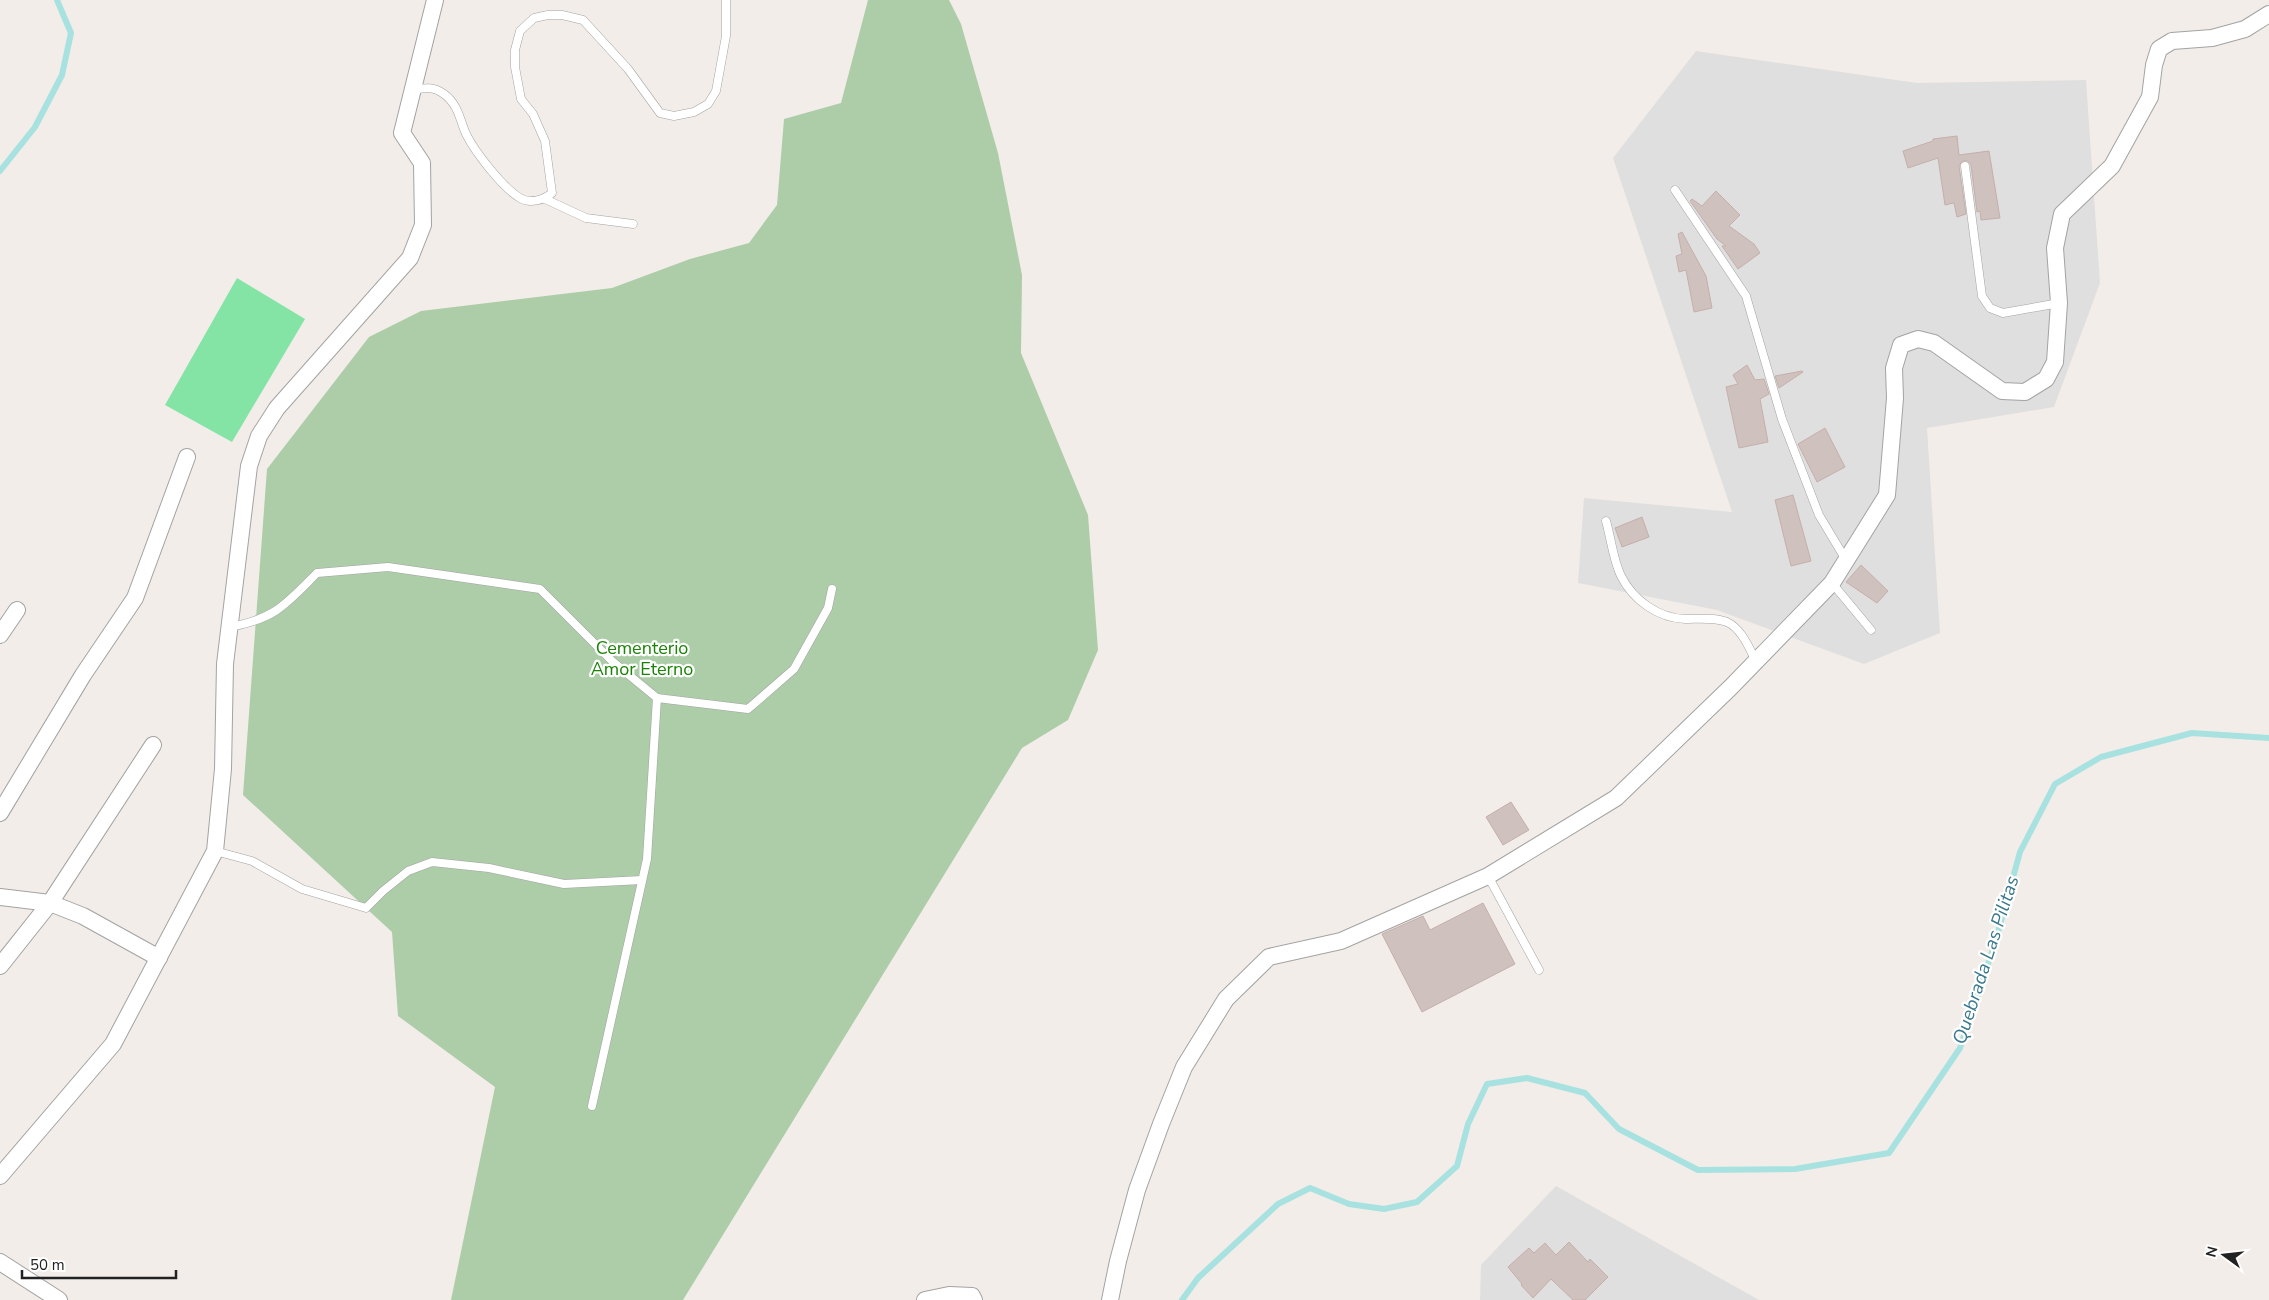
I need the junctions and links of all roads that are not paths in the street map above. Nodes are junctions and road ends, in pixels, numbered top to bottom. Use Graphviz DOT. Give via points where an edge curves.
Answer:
graph roads {
  1 [pos="435,0"];
  2 [pos="726,0"];
  3 [pos="2269,14"];
  4 [pos="412,90"];
  5 [pos="1965,166"];
  6 [pos="1675,190"];
  7 [pos="545,199"];
  8 [pos="633,224"];
  9 [pos="2059,303"];
  10 [pos="187,457"];
  11 [pos="1606,521"];
  12 [pos="1846,560"];
  13 [pos="1832,583"];
  14 [pos="832,589"];
  15 [pos="16,610"];
  16 [pos="229,627"];
  17 [pos="1871,630"];
  18 [pos="0,636"];
  19 [pos="1756,661"];
  20 [pos="656,698"];
  21 [pos="153,744"];
  22 [pos="0,813"];
  23 [pos="215,851"];
  24 [pos="1488,876"];
  25 [pos="642,880"];
  26 [pos="0,897"];
  27 [pos="50,903"];
  28 [pos="159,958"];
  29 [pos="0,966"];
  30 [pos="1539,970"];
  31 [pos="592,1106"];
  32 [pos="0,1176"];
  33 [pos="0,1262"];
  34 [pos="59,1300"];
  35 [pos="925,1300"];
  36 [pos="974,1300"];
  37 [pos="1110,1300"];
  1 -- 4 [label="street"];
  2 -- 7 [label="lane" via="726,36 716,91 708,104 694,112 674,116 660,113 628,69 583,20 548,15 534,18 520,31 515,67 521,99 533,114 545,141 552,193"];
  3 -- 9 [label="street" via="2245,29 2212,38 2172,41 2159,49 2150,97 2112,166 2062,214 2055,248"];
  4 -- 7 [label="lane" via="432,87 446,95 459,112 467,134 505,185 521,199"];
  4 -- 16 [label="street" via="402,133 422,163 423,225 410,258 277,408 259,436 249,466"];
  5 -- 9 [label="lane" via="1982,296 1990,308 2003,314"];
  6 -- 12 [label="lane" via="1746,296 1782,418 1820,515"];
  7 -- 8 [label="lane" via="586,218"];
  9 -- 12 [label="street" via="2055,362 2046,379 2025,392 2002,391 1934,343 1918,339 1901,345 1894,368 1895,398 1887,495"];
  10 -- 22 [label="street" via="135,598 83,675"];
  11 -- 19 [label="lane" via="1621,576 1636,598 1658,613 1683,619 1727,622 1741,633"];
  12 -- 13 [label="street"];
  13 -- 17 [label="lane"];
  13 -- 19 [label="street"];
  14 -- 20 [label="lane" via="828,608 794,669 748,709"];
  15 -- 18 [label="street"];
  16 -- 20 [label="lane" via="253,622 282,608 317,573 388,567 540,590 612,661"];
  16 -- 23 [label="street" via="223,770"];
  19 -- 24 [label="street" via="1616,798"];
  20 -- 25 [label="lane"];
  21 -- 27 [label="street"];
  23 -- 25 [label="lane" via="252,861 302,889 366,908 408,871 432,862 489,868 564,884"];
  23 -- 28 [label="street"];
  24 -- 30 [label="lane"];
  24 -- 37 [label="street" via="1341,941 1269,957 1226,999 1184,1066 1161,1124 1137,1190"];
  25 -- 31 [label="lane"];
  26 -- 27 [label="street"];
  27 -- 28 [label="street" via="83,916"];
  27 -- 29 [label="street"];
  28 -- 32 [label="street" via="113,1044"];
  33 -- 34 [label="street"];
  35 -- 36 [label="street" via="949,1295 972,1296"];
}
